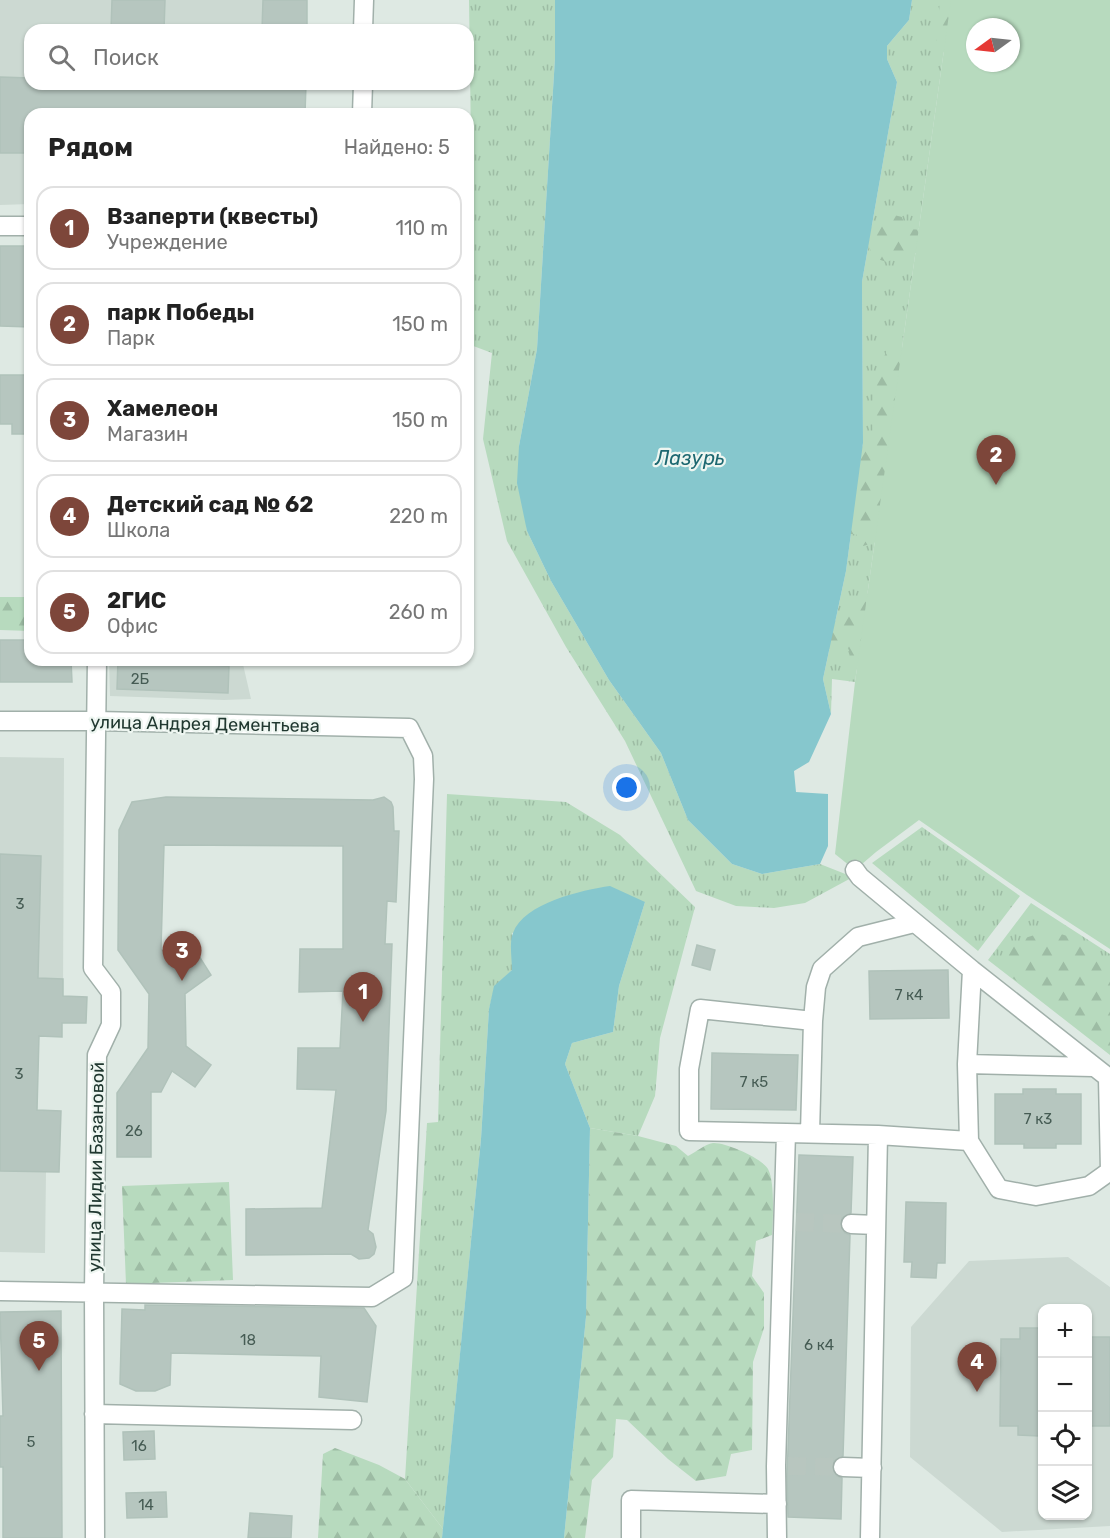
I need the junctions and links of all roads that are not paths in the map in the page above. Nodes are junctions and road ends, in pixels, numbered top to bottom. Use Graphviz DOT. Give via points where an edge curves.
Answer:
graph roads {
  1 [pos="364,0"];
  2 [pos="363,24"];
  3 [pos="363,90"];
  4 [pos="362,108"];
  5 [pos="0,226"];
  6 [pos="24,226"];
  7 [pos="97,666"];
  8 [pos="0,720"];
  9 [pos="96,721"];
  10 [pos="855,870"];
  11 [pos="915,923"];
  12 [pos="972,970"];
  13 [pos="813,1021"];
  14 [pos="968,1064"];
  15 [pos="1093,1067"];
  16 [pos="1109,1079"];
  17 [pos="786,1133"];
  18 [pos="810,1133"];
  19 [pos="878,1135"];
  20 [pos="969,1141"];
  21 [pos="851,1224"];
  22 [pos="876,1225"];
  23 [pos="0,1291"];
  24 [pos="94,1292"];
  25 [pos="94,1414"];
  26 [pos="352,1420"];
  27 [pos="843,1467"];
  28 [pos="872,1468"];
  29 [pos="777,1504"];
  30 [pos="95,1538"];
  31 [pos="631,1538"];
  32 [pos="777,1538"];
  33 [pos="870,1538"];
  1 -- 2 [label="street"];
  3 -- 4 [label="street"];
  5 -- 6 [label="street"];
  7 -- 9 [label="street, улица Лидии Базановой"];
  8 -- 9 [label="street, улица Андрея Дементьева"];
  9 -- 24 [label="street, улица Лидии Базановой" via="93,968 111,992 111,1025 97,1055"];
  9 -- 24 [label="street, улица Андрея Дементьева" via="409,728 423,756 424,779 403,1278 372,1297"];
  10 -- 11 [label="street"];
  11 -- 12 [label="street"];
  11 -- 13 [label="street" via="858,937 822,969"];
  12 -- 14 [label="street"];
  12 -- 15 [label="street"];
  13 -- 17 [label="street" via="700,1009 688,1069 689,1131"];
  13 -- 18 [label="street"];
  14 -- 15 [label="street"];
  14 -- 20 [label="street"];
  15 -- 16 [label="street"];
  16 -- 20 [label="street" via="1110,1171 1089,1186 1036,1196 999,1189"];
  17 -- 18 [label="street"];
  17 -- 29 [label="street" via="790,1222 782,1466"];
  18 -- 19 [label="street"];
  19 -- 20 [label="street"];
  19 -- 22 [label="street"];
  21 -- 22 [label="street"];
  22 -- 28 [label="street"];
  23 -- 24 [label="street"];
  24 -- 25 [label="street, улица Лидии Базановой"];
  25 -- 26 [label="street"];
  25 -- 30 [label="street, улица Лидии Базановой"];
  27 -- 28 [label="street"];
  28 -- 33 [label="street"];
  29 -- 31 [label="street" via="631,1500"];
  29 -- 32 [label="street"];
}
